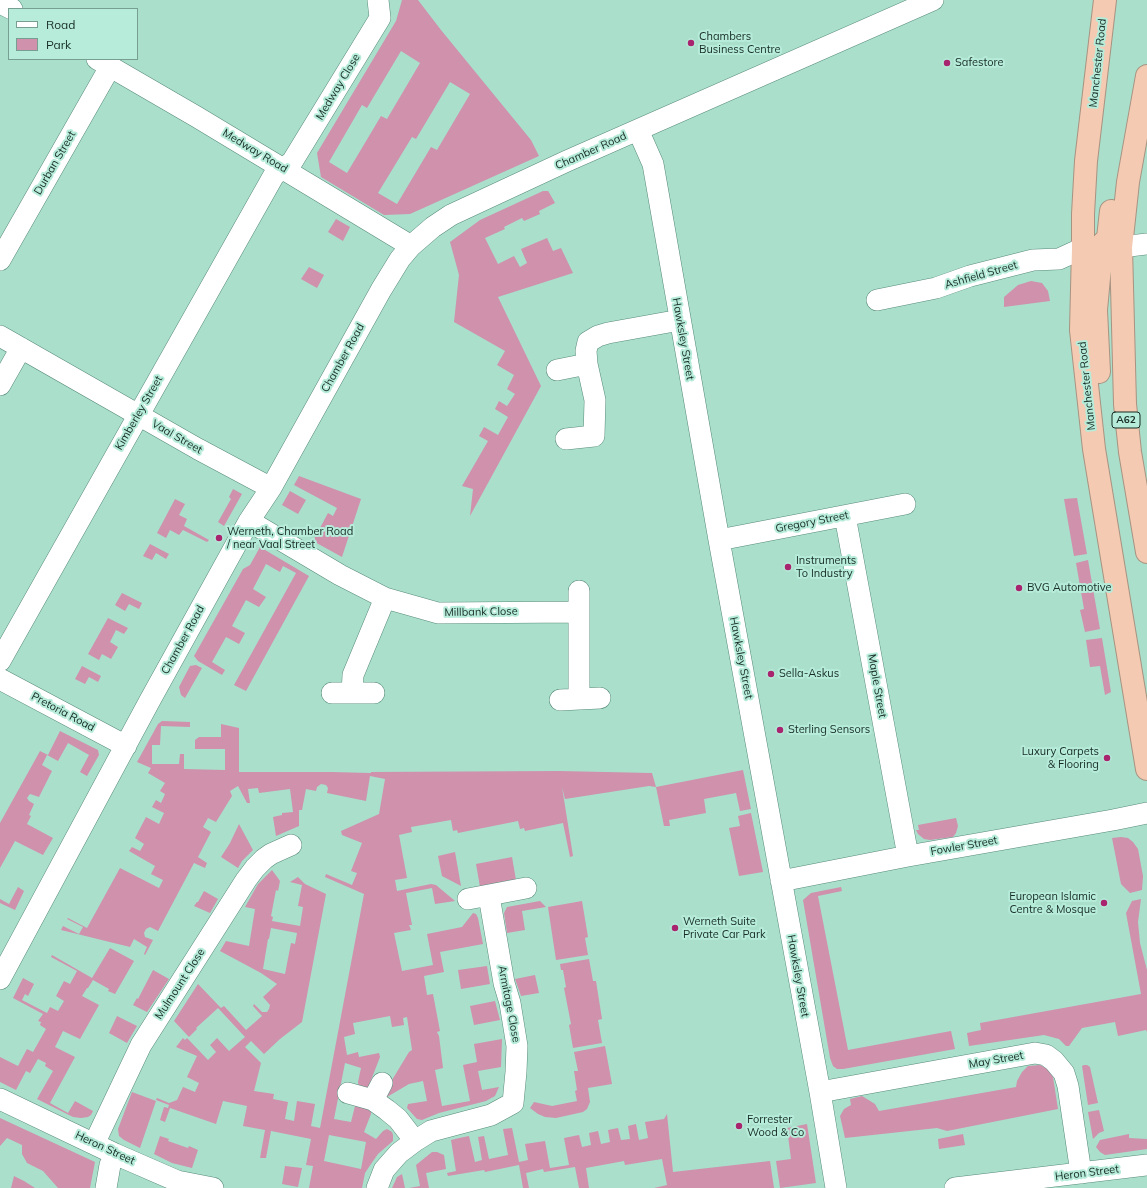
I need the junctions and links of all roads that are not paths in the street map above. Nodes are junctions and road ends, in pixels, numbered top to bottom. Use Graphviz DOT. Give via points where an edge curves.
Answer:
graph roads {
  1 [pos="378,0"];
  2 [pos="932,0"];
  3 [pos="1101,3"];
  4 [pos="104,63"];
  5 [pos="1145,86"];
  6 [pos="638,130"];
  7 [pos="283,169"];
  8 [pos="1147,244"];
  9 [pos="411,246"];
  10 [pos="1103,247"];
  11 [pos="0,260"];
  12 [pos="877,300"];
  13 [pos="680,320"];
  14 [pos="0,336"];
  15 [pos="21,348"];
  16 [pos="587,364"];
  17 [pos="557,370"];
  18 [pos="0,385"];
  19 [pos="138,415"];
  20 [pos="566,439"];
  21 [pos="271,488"];
  22 [pos="905,504"];
  23 [pos="845,516"];
  24 [pos="249,521"];
  25 [pos="719,540"];
  26 [pos="1147,552"];
  27 [pos="579,591"];
  28 [pos="385,598"];
  29 [pos="578,612"];
  30 [pos="0,661"];
  31 [pos="0,679"];
  32 [pos="374,693"];
  33 [pos="600,698"];
  34 [pos="126,746"];
  35 [pos="1147,769"];
  36 [pos="1147,813"];
  37 [pos="291,845"];
  38 [pos="908,856"];
  39 [pos="781,881"];
  40 [pos="526,888"];
  41 [pos="489,896"];
  42 [pos="468,899"];
  43 [pos="0,979"];
  44 [pos="820,1092"];
  45 [pos="348,1093"];
  46 [pos="0,1098"];
  47 [pos="415,1141"];
  48 [pos="94,1144"];
  49 [pos="115,1154"];
  50 [pos="1147,1165"];
  51 [pos="1081,1173"];
  52 [pos="1044,1183"];
  53 [pos="106,1188"];
  54 [pos="213,1188"];
  55 [pos="377,1188"];
  56 [pos="836,1188"];
  57 [pos="956,1188"];
  1 -- 7 [label="street, Medway Close" via="380,18 292,162"];
  2 -- 6 [label="street, Chamber Road"];
  3 -- 10 [label="highway, Manchester Road / A62" via="1083,214"];
  4 -- 7 [label="street, Medway Road"];
  4 -- 11 [label="street, Durban Street"];
  5 -- 10 [label="highway" via="1122,124 1108,238"];
  6 -- 9 [label="street, Chamber Road" via="451,215"];
  6 -- 13 [label="street, Hawksley Street" via="653,164"];
  7 -- 9 [label="street, Medway Road"];
  7 -- 19 [label="street, Kimberley Street" via="274,175"];
  8 -- 10 [label="street, Ashfield Street"];
  9 -- 21 [label="street, Chamber Road" via="381,290"];
  10 -- 12 [label="street, Ashfield Street" via="1059,259 1033,260 970,276 936,288"];
  10 -- 26 [label="highway, Manchester Road / A62" via="1130,452"];
  10 -- 35 [label="highway, Manchester Road / A62" via="1081,330 1094,449"];
  13 -- 16 [label="street" via="598,336 588,342"];
  13 -- 25 [label="street, Hawksley Street"];
  14 -- 15 [label="street, Vaal Street"];
  15 -- 18 [label="street"];
  15 -- 19 [label="street, Vaal Street"];
  16 -- 17 [label="street"];
  16 -- 20 [label="street" via="595,400 594,436"];
  19 -- 21 [label="street, Vaal Street"];
  19 -- 30 [label="street, Kimberley Street"];
  21 -- 24 [label="street, Chamber Road"];
  22 -- 23 [label="street, Gregory Street"];
  23 -- 25 [label="street, Gregory Street"];
  23 -- 38 [label="street, Maple Street"];
  24 -- 28 [label="street, Millbank Close" via="340,575"];
  24 -- 34 [label="street, Chamber Road"];
  25 -- 39 [label="street, Hawksley Street"];
  27 -- 29 [label="street"];
  28 -- 29 [label="street, Millbank Close" via="438,613"];
  28 -- 32 [label="street" via="353,676 342,693"];
  29 -- 33 [label="street" via="570,699"];
  31 -- 34 [label="street, Pretoria Road"];
  34 -- 43 [label="street, Chamber Road"];
  36 -- 38 [label="street, Fowler Street"];
  37 -- 48 [label="street, Mulmount Close" via="264,859 246,880 141,1044"];
  38 -- 39 [label="street, Fowler Street"];
  39 -- 44 [label="street, Hawksley Street"];
  40 -- 41 [label="street"];
  41 -- 42 [label="street"];
  41 -- 47 [label="street, Armitage Close" via="517,1046 513,1103 491,1115 431,1131"];
  44 -- 51 [label="street, May Street" via="1035,1053 1046,1056 1064,1073 1068,1086"];
  44 -- 56 [label="street, Hawksley Street"];
  45 -- 47 [label="street" via="377,1092"];
  46 -- 48 [label="street, Heron Street"];
  47 -- 55 [label="street, Armitage Close" via="399,1153 384,1170"];
  48 -- 49 [label="street, Heron Street"];
  49 -- 53 [label="street" via="110,1164"];
  49 -- 54 [label="street, Heron Street" via="177,1181"];
  50 -- 51 [label="street, Heron Street"];
  51 -- 52 [label="street, Heron Street"];
  52 -- 57 [label="street, Heron Street"];
}
